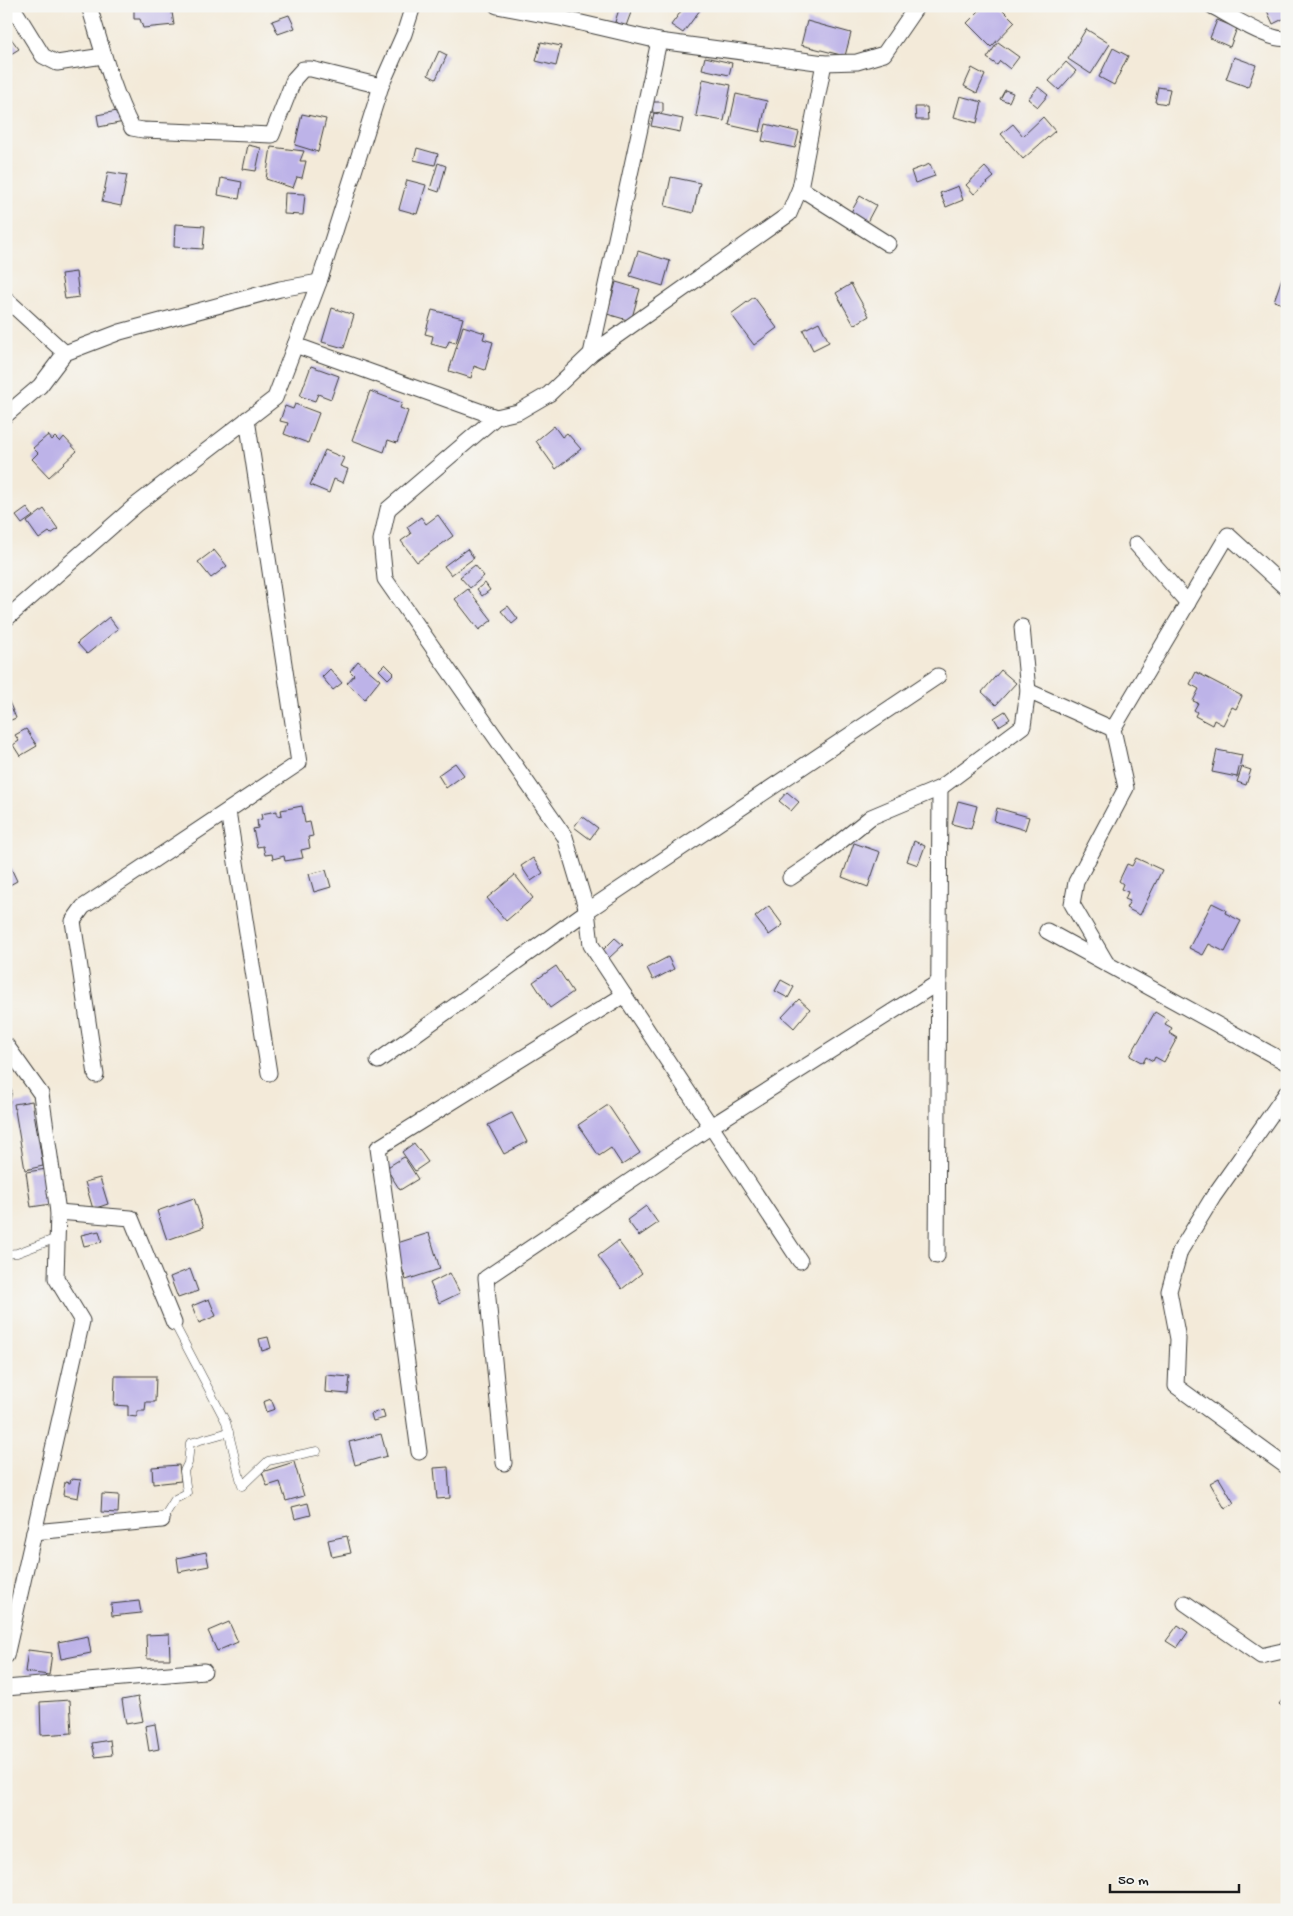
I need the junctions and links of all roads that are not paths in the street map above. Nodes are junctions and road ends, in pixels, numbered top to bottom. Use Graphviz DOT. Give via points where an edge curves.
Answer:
graph roads {
  1 [pos="12,6"];
  2 [pos="90,6"];
  3 [pos="413,6"];
  4 [pos="497,6"];
  5 [pos="917,6"];
  6 [pos="1212,6"];
  7 [pos="563,12"];
  8 [pos="1287,38"];
  9 [pos="659,41"];
  10 [pos="103,56"];
  11 [pos="824,64"];
  12 [pos="381,86"];
  13 [pos="800,188"];
  14 [pos="888,244"];
  15 [pos="319,282"];
  16 [pos="6,300"];
  17 [pos="295,344"];
  18 [pos="65,353"];
  19 [pos="591,354"];
  20 [pos="6,415"];
  21 [pos="496,417"];
  22 [pos="248,419"];
  23 [pos="1136,544"];
  24 [pos="1287,589"];
  25 [pos="1188,603"];
  26 [pos="6,619"];
  27 [pos="1022,627"];
  28 [pos="938,676"];
  29 [pos="1028,690"];
  30 [pos="1113,729"];
  31 [pos="940,788"];
  32 [pos="228,811"];
  33 [pos="790,878"];
  34 [pos="587,911"];
  35 [pos="1047,931"];
  36 [pos="1107,964"];
  37 [pos="939,982"];
  38 [pos="624,995"];
  39 [pos="6,1044"];
  40 [pos="378,1061"];
  41 [pos="1287,1063"];
  42 [pos="269,1073"];
  43 [pos="96,1075"];
  44 [pos="1287,1092"];
  45 [pos="710,1127"];
  46 [pos="58,1212"];
  47 [pos="57,1238"];
  48 [pos="6,1254"];
  49 [pos="937,1256"];
  50 [pos="800,1262"];
  51 [pos="174,1323"];
  52 [pos="228,1432"];
  53 [pos="317,1450"];
  54 [pos="419,1452"];
  55 [pos="504,1463"];
  56 [pos="1287,1467"];
  57 [pos="162,1520"];
  58 [pos="34,1532"];
  59 [pos="1185,1603"];
  60 [pos="1287,1650"];
  61 [pos="6,1656"];
  62 [pos="204,1671"];
  63 [pos="6,1688"];
  1 -- 10 [label="street" via="43,56 57,63"];
  2 -- 10 [label="street"];
  3 -- 12 [label="street"];
  4 -- 7 [label="street"];
  5 -- 11 [label="street" via="884,54 857,62"];
  6 -- 8 [label="street" via="1267,35 1282,40"];
  7 -- 9 [label="street"];
  9 -- 11 [label="street"];
  9 -- 19 [label="street"];
  10 -- 12 [label="street" via="132,128 142,130 272,135 294,79 303,69"];
  11 -- 13 [label="street"];
  12 -- 15 [label="street"];
  13 -- 14 [label="street"];
  13 -- 19 [label="street" via="789,214"];
  15 -- 17 [label="street"];
  15 -- 18 [label="street" via="280,289 120,332"];
  16 -- 18 [label="street"];
  17 -- 21 [label="street"];
  17 -- 22 [label="street" via="275,398"];
  18 -- 20 [label="street" via="40,386"];
  19 -- 21 [label="street" via="549,394 518,412"];
  21 -- 34 [label="street" via="388,509 381,540 385,579 565,837"];
  22 -- 26 [label="street" via="136,505"];
  22 -- 32 [label="street" via="299,763"];
  23 -- 25 [label="street"];
  24 -- 25 [label="street" via="1228,535"];
  25 -- 30 [label="street"];
  27 -- 29 [label="street"];
  28 -- 34 [label="street"];
  29 -- 30 [label="street"];
  29 -- 31 [label="street" via="1023,726"];
  30 -- 36 [label="street" via="1126,788 1076,882 1072,904"];
  31 -- 33 [label="street" via="871,817"];
  31 -- 37 [label="street"];
  32 -- 42 [label="street"];
  32 -- 43 [label="street" via="83,907 73,921"];
  34 -- 38 [label="street" via="591,945"];
  34 -- 40 [label="street"];
  35 -- 36 [label="street"];
  36 -- 41 [label="street"];
  37 -- 45 [label="street"];
  37 -- 49 [label="street"];
  38 -- 45 [label="street"];
  38 -- 54 [label="street" via="378,1148"];
  39 -- 46 [label="street" via="41,1094"];
  44 -- 56 [label="street" via="1180,1250 1169,1291 1178,1339 1176,1386"];
  45 -- 50 [label="street"];
  45 -- 55 [label="street" via="486,1278"];
  46 -- 47 [label="street"];
  46 -- 51 [label="street" via="131,1218"];
  47 -- 48 [label="lane" via="18,1253"];
  47 -- 58 [label="street" via="56,1278 82,1321"];
  51 -- 52 [label="lane" via="226,1422"];
  52 -- 53 [label="lane" via="242,1486 268,1461"];
  52 -- 57 [label="lane" via="190,1443 184,1471 188,1493 175,1498"];
  57 -- 58 [label="street"];
  58 -- 61 [label="street"];
  59 -- 60 [label="street" via="1261,1656"];
  62 -- 63 [label="street"];
}
